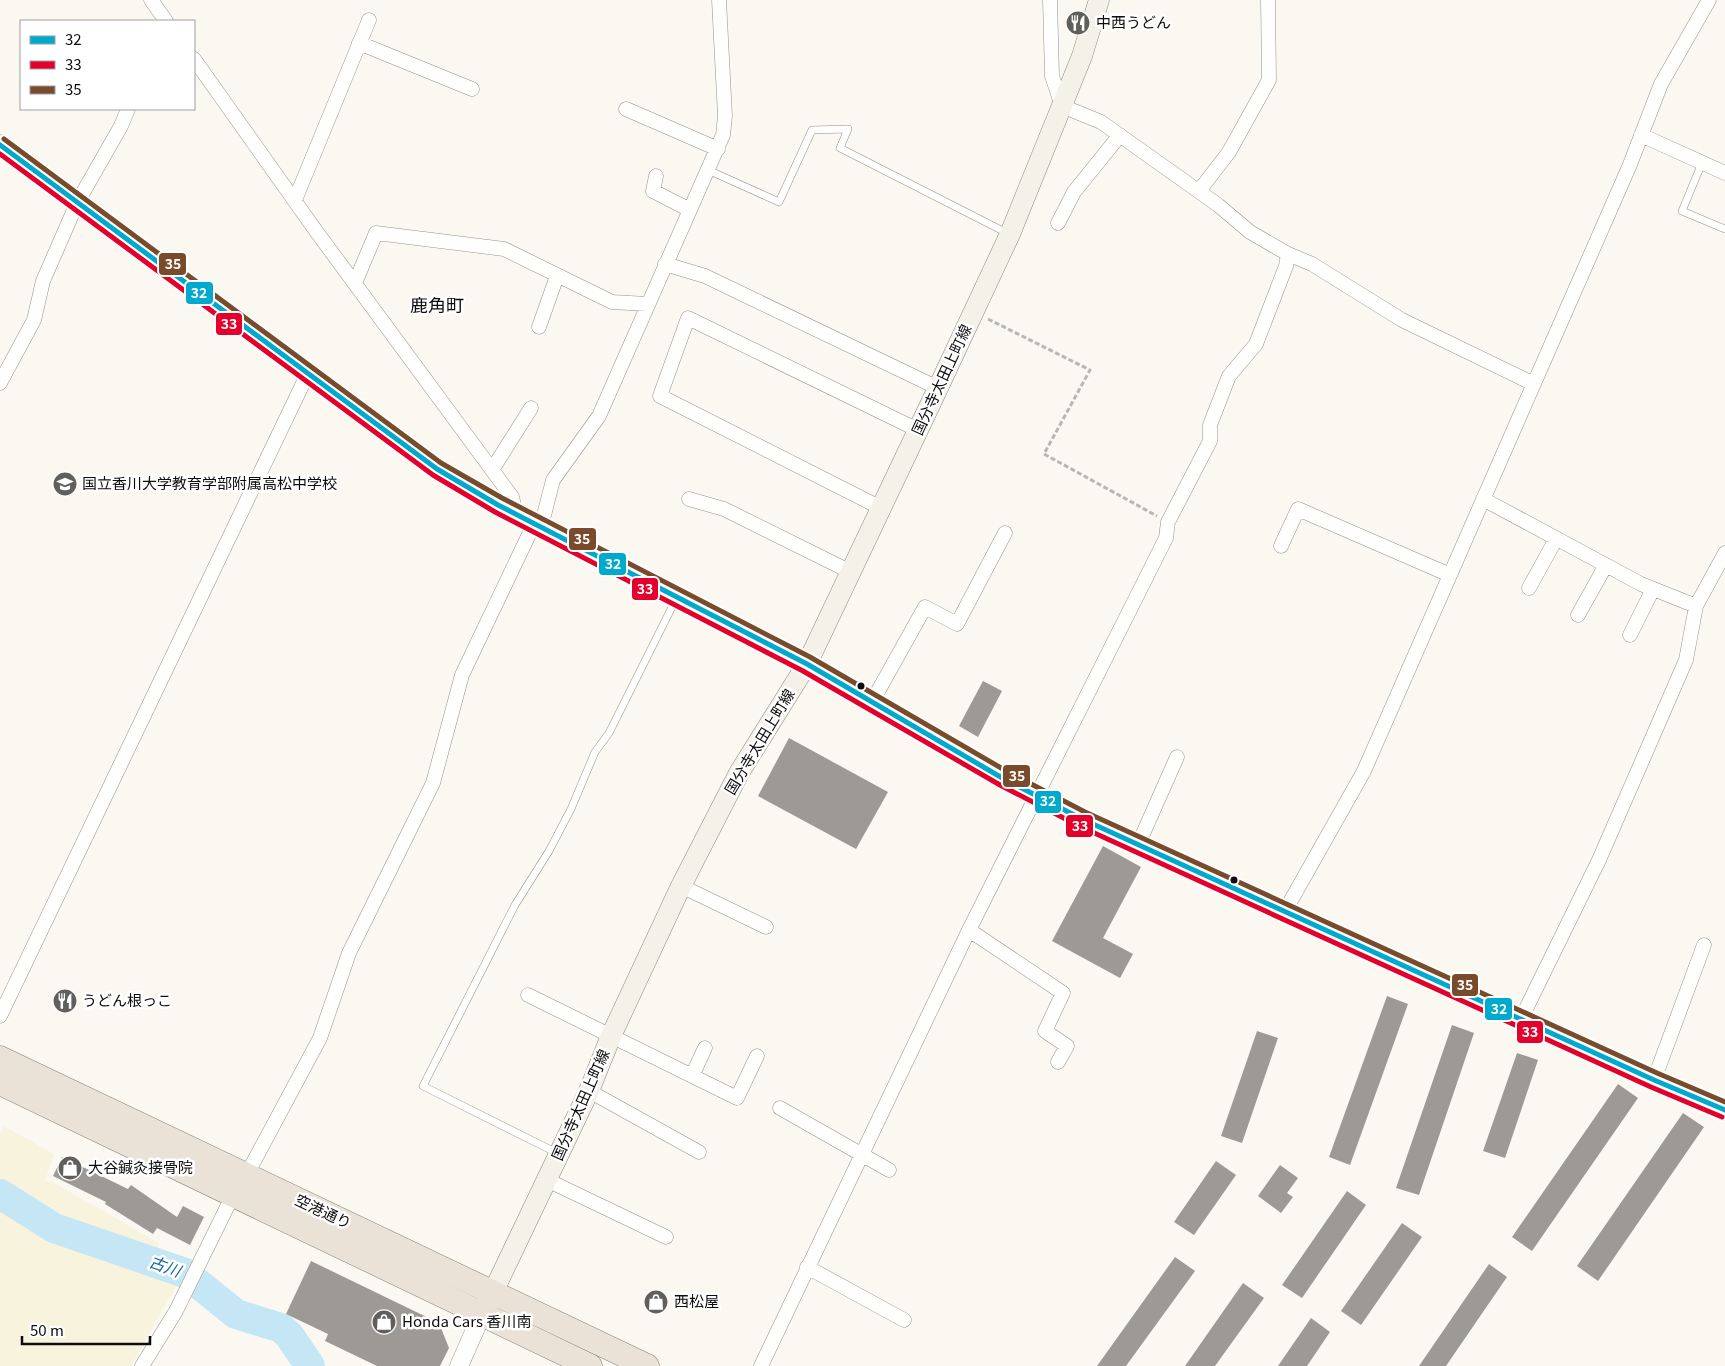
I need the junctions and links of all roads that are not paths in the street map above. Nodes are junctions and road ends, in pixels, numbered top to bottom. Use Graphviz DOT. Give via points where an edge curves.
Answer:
graph roads {
  1 [pos="151,0"];
  2 [pos="719,0"];
  3 [pos="1050,0"];
  4 [pos="1099,0"];
  5 [pos="1268,0"];
  6 [pos="1709,0"];
  7 [pos="165,20"];
  8 [pos="369,20"];
  9 [pos="359,42"];
  10 [pos="195,60"];
  11 [pos="472,89"];
  12 [pos="1062,106"];
  13 [pos="626,109"];
  14 [pos="128,110"];
  15 [pos="1120,135"];
  16 [pos="1641,135"];
  17 [pos="0,145"];
  18 [pos="718,148"];
  19 [pos="1702,163"];
  20 [pos="708,170"];
  21 [pos="1725,173"];
  22 [pos="656,176"];
  23 [pos="1199,191"];
  24 [pos="295,200"];
  25 [pos="77,204"];
  26 [pos="690,210"];
  27 [pos="1058,223"];
  28 [pos="1725,229"];
  29 [pos="1010,234"];
  30 [pos="1288,254"];
  31 [pos="665,264"];
  32 [pos="557,276"];
  33 [pos="356,283"];
  34 [pos="647,304"];
  35 [pos="539,327"];
  36 [pos="308,373"];
  37 [pos="0,384"];
  38 [pos="1534,384"];
  39 [pos="938,388"];
  40 [pos="531,408"];
  41 [pos="918,430"];
  42 [pos="492,470"];
  43 [pos="689,499"];
  44 [pos="1483,499"];
  45 [pos="881,508"];
  46 [pos="530,522"];
  47 [pos="1005,533"];
  48 [pos="1556,539"];
  49 [pos="1282,546"];
  50 [pos="1725,554"];
  51 [pos="1606,565"];
  52 [pos="851,572"];
  53 [pos="1450,575"];
  54 [pos="1529,588"];
  55 [pos="1653,589"];
  56 [pos="677,596"];
  57 [pos="1696,606"];
  58 [pos="1578,616"];
  59 [pos="1630,635"];
  60 [pos="807,664"];
  61 [pos="872,702"];
  62 [pos="1177,757"];
  63 [pos="1035,795"];
  64 [pos="1138,845"];
  65 [pos="681,886"];
  66 [pos="1286,912"];
  67 [pos="766,927"];
  68 [pos="968,930"];
  69 [pos="1704,945"];
  70 [pos="528,995"];
  71 [pos="0,1016"];
  72 [pos="1520,1019"];
  73 [pos="611,1036"];
  74 [pos="705,1048"];
  75 [pos="757,1056"];
  76 [pos="0,1058"];
  77 [pos="1058,1062"];
  78 [pos="692,1076"];
  79 [pos="1654,1080"];
  80 [pos="0,1084"];
  81 [pos="589,1091"];
  82 [pos="780,1108"];
  83 [pos="1725,1110"];
  84 [pos="699,1152"];
  85 [pos="559,1154"];
  86 [pos="862,1154"];
  87 [pos="889,1170"];
  88 [pos="246,1176"];
  89 [pos="547,1180"];
  90 [pos="233,1195"];
  91 [pos="666,1237"];
  92 [pos="806,1267"];
  93 [pos="493,1292"];
  94 [pos="482,1314"];
  95 [pos="904,1320"];
  96 [pos="142,1366"];
  97 [pos="458,1366"];
  98 [pos="590,1366"];
  99 [pos="647,1366"];
  100 [pos="761,1366"];
  1 -- 7 [label="street"];
  2 -- 18 [label="street" via="725,116 724,135"];
  3 -- 12 [label="street" via="1052,76"];
  4 -- 12 [label="main road, 国分寺太田上町線"];
  5 -- 23 [label="street" via="1269,80 1229,152"];
  6 -- 16 [label="street" via="1661,84"];
  8 -- 9 [label="street"];
  9 -- 11 [label="street"];
  9 -- 24 [label="street"];
  10 -- 24 [label="street"];
  12 -- 15 [label="street" via="1102,122"];
  12 -- 29 [label="main road, 国分寺太田上町線"];
  13 -- 18 [label="street"];
  14 -- 25 [label="street"];
  15 -- 23 [label="street"];
  15 -- 27 [label="street" via="1074,192"];
  16 -- 19 [label="street"];
  16 -- 38 [label="street"];
  17 -- 25 [label="main road"];
  18 -- 20 [label="street"];
  19 -- 21 [label="street"];
  19 -- 28 [label="lane" via="1682,210"];
  20 -- 26 [label="street"];
  20 -- 29 [label="lane" via="779,202 812,130 848,129 840,148"];
  22 -- 26 [label="street" via="653,191"];
  23 -- 30 [label="street" via="1250,232"];
  24 -- 33 [label="street"];
  25 -- 36 [label="main road"];
  25 -- 37 [label="street" via="43,281 34,320"];
  26 -- 31 [label="street"];
  29 -- 39 [label="main road, 国分寺太田上町線"];
  30 -- 38 [label="street" via="1312,264 1402,320"];
  30 -- 63 [label="street" via="1256,344 1229,376 1210,426 1210,441 1168,522 1166,538"];
  31 -- 34 [label="street"];
  31 -- 39 [label="street" via="705,276"];
  32 -- 33 [label="street" via="504,249 376,233"];
  32 -- 34 [label="street" via="612,302"];
  32 -- 35 [label="street"];
  33 -- 42 [label="street"];
  34 -- 46 [label="street" via="599,416 553,480"];
  36 -- 46 [label="main road" via="438,469"];
  36 -- 71 [label="street"];
  38 -- 44 [label="street"];
  39 -- 41 [label="main road, 国分寺太田上町線"];
  40 -- 42 [label="street"];
  41 -- 45 [label="main road, 国分寺太田上町線"];
  41 -- 45 [label="street" via="688,318 660,396"];
  42 -- 46 [label="street"];
  43 -- 52 [label="street" via="724,509"];
  44 -- 48 [label="street"];
  44 -- 53 [label="street"];
  45 -- 52 [label="main road, 国分寺太田上町線"];
  46 -- 56 [label="main road"];
  46 -- 88 [label="street" via="462,675 433,783 349,953 320,1038"];
  47 -- 61 [label="street" via="958,624 926,607"];
  48 -- 51 [label="street"];
  48 -- 54 [label="street"];
  49 -- 53 [label="street" via="1298,509"];
  50 -- 57 [label="street"];
  51 -- 55 [label="street"];
  51 -- 58 [label="street"];
  52 -- 60 [label="main road, 国分寺太田上町線"];
  53 -- 66 [label="street" via="1364,771"];
  55 -- 57 [label="street"];
  55 -- 59 [label="street"];
  56 -- 60 [label="main road"];
  56 -- 85 [label="lane" via="613,725 595,752 571,810 515,905 423,1086"];
  57 -- 72 [label="street" via="1686,660 1599,860"];
  60 -- 61 [label="main road"];
  60 -- 65 [label="main road, 国分寺太田上町線" via="739,773"];
  61 -- 63 [label="main road"];
  62 -- 64 [label="street"];
  63 -- 64 [label="main road"];
  63 -- 68 [label="street"];
  64 -- 66 [label="main road"];
  65 -- 67 [label="street"];
  65 -- 73 [label="main road, 国分寺太田上町線"];
  66 -- 72 [label="main road"];
  68 -- 77 [label="street" via="1063,993 1045,1031 1067,1046"];
  68 -- 86 [label="street"];
  69 -- 79 [label="street"];
  70 -- 73 [label="street"];
  72 -- 79 [label="main road"];
  73 -- 78 [label="street"];
  73 -- 81 [label="main road, 国分寺太田上町線"];
  74 -- 78 [label="street"];
  75 -- 78 [label="street" via="737,1098"];
  76 -- 88 [label="highway, 空港通り"];
  79 -- 83 [label="main road"];
  80 -- 90 [label="highway, 空港通り"];
  81 -- 84 [label="street"];
  81 -- 85 [label="main road, 国分寺太田上町線"];
  82 -- 86 [label="street"];
  85 -- 89 [label="main road, 国分寺太田上町線"];
  86 -- 87 [label="street"];
  86 -- 92 [label="street"];
  88 -- 93 [label="highway, 空港通り"];
  89 -- 91 [label="street"];
  89 -- 93 [label="main road, 国分寺太田上町線"];
  90 -- 94 [label="highway, 空港通り"];
  90 -- 96 [label="street" via="192,1279"];
  92 -- 95 [label="street"];
  92 -- 100 [label="street"];
  93 -- 94 [label="main road, 国分寺太田上町線"];
  93 -- 99 [label="highway, 空港通り"];
  94 -- 97 [label="street"];
  94 -- 98 [label="highway, 空港通り"];
}
